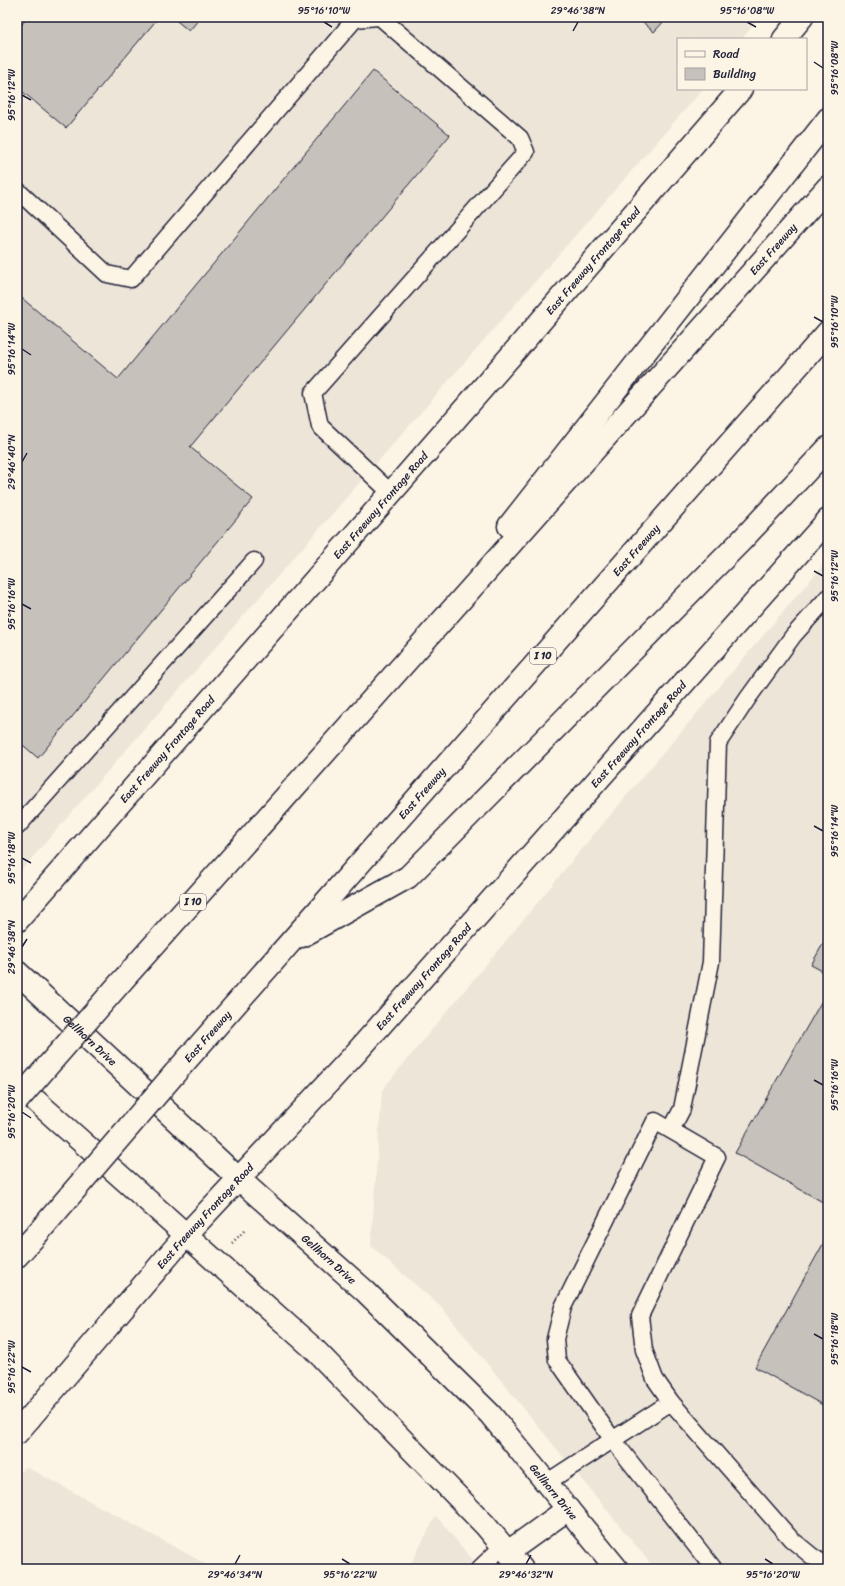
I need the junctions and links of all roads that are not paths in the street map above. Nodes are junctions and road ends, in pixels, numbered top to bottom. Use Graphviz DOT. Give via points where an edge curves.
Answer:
graph roads {
  1 [pos="379,17"];
  2 [pos="802,17"];
  3 [pos="785,38"];
  4 [pos="740,90"];
  5 [pos="828,119"];
  6 [pos="828,187"];
  7 [pos="17,190"];
  8 [pos="828,332"];
  9 [pos="828,448"];
  10 [pos="391,493"];
  11 [pos="828,520"];
  12 [pos="254,561"];
  13 [pos="828,597"];
  14 [pos="363,710"];
  15 [pos="17,827"];
  16 [pos="17,921"];
  17 [pos="289,944"];
  18 [pos="17,972"];
  19 [pos="17,1084"];
  20 [pos="17,1101"];
  21 [pos="671,1130"];
  22 [pos="239,1179"];
  23 [pos="186,1235"];
  24 [pos="17,1256"];
  25 [pos="671,1402"];
  26 [pos="21,1427"];
  27 [pos="613,1440"];
  28 [pos="546,1483"];
  29 [pos="568,1509"];
  30 [pos="506,1549"];
  31 [pos="828,1566"];
  32 [pos="479,1569"];
  33 [pos="522,1569"];
  34 [pos="617,1569"];
  35 [pos="714,1569"];
  1 -- 7 [label="lane" via="354,19 131,279 107,274"];
  1 -- 10 [label="lane" via="520,138 526,152 313,393 320,426"];
  2 -- 3 [label="main road"];
  4 -- 10 [label="main road, East Freeway Frontage Road"];
  5 -- 14 [label="main road"];
  6 -- 14 [label="main road, East Freeway / I 10"];
  8 -- 17 [label="main road, East Freeway / I 10"];
  9 -- 17 [label="main road" via="740,542 408,878"];
  10 -- 16 [label="main road, East Freeway Frontage Road"];
  11 -- 22 [label="main road, East Freeway Frontage Road" via="355,1054"];
  12 -- 15 [label="lane"];
  13 -- 21 [label="lane" via="792,636 718,743 711,962 682,1109"];
  14 -- 20 [label="main road, East Freeway / I 10, bridge"];
  17 -- 24 [label="main road, East Freeway / I 10, bridge"];
  18 -- 22 [label="main road, Gellhorn Drive"];
  19 -- 23 [label="main road"];
  21 -- 25 [label="lane" via="717,1157 640,1316 644,1350 655,1379"];
  21 -- 27 [label="lane" via="655,1121 563,1307 555,1339 557,1360"];
  22 -- 23 [label="main road, East Freeway Frontage Road"];
  22 -- 28 [label="main road, Gellhorn Drive" via="371,1297 490,1414"];
  23 -- 26 [label="main road, East Freeway Frontage Road"];
  23 -- 30 [label="main road" via="313,1348"];
  25 -- 27 [label="lane"];
  25 -- 31 [label="lane" via="791,1539"];
  27 -- 28 [label="lane"];
  27 -- 35 [label="lane"];
  28 -- 29 [label="main road, Gellhorn Drive"];
  29 -- 30 [label="main road"];
  29 -- 34 [label="main road, Gellhorn Drive"];
  30 -- 32 [label="lane"];
  30 -- 33 [label="main road"];
}
